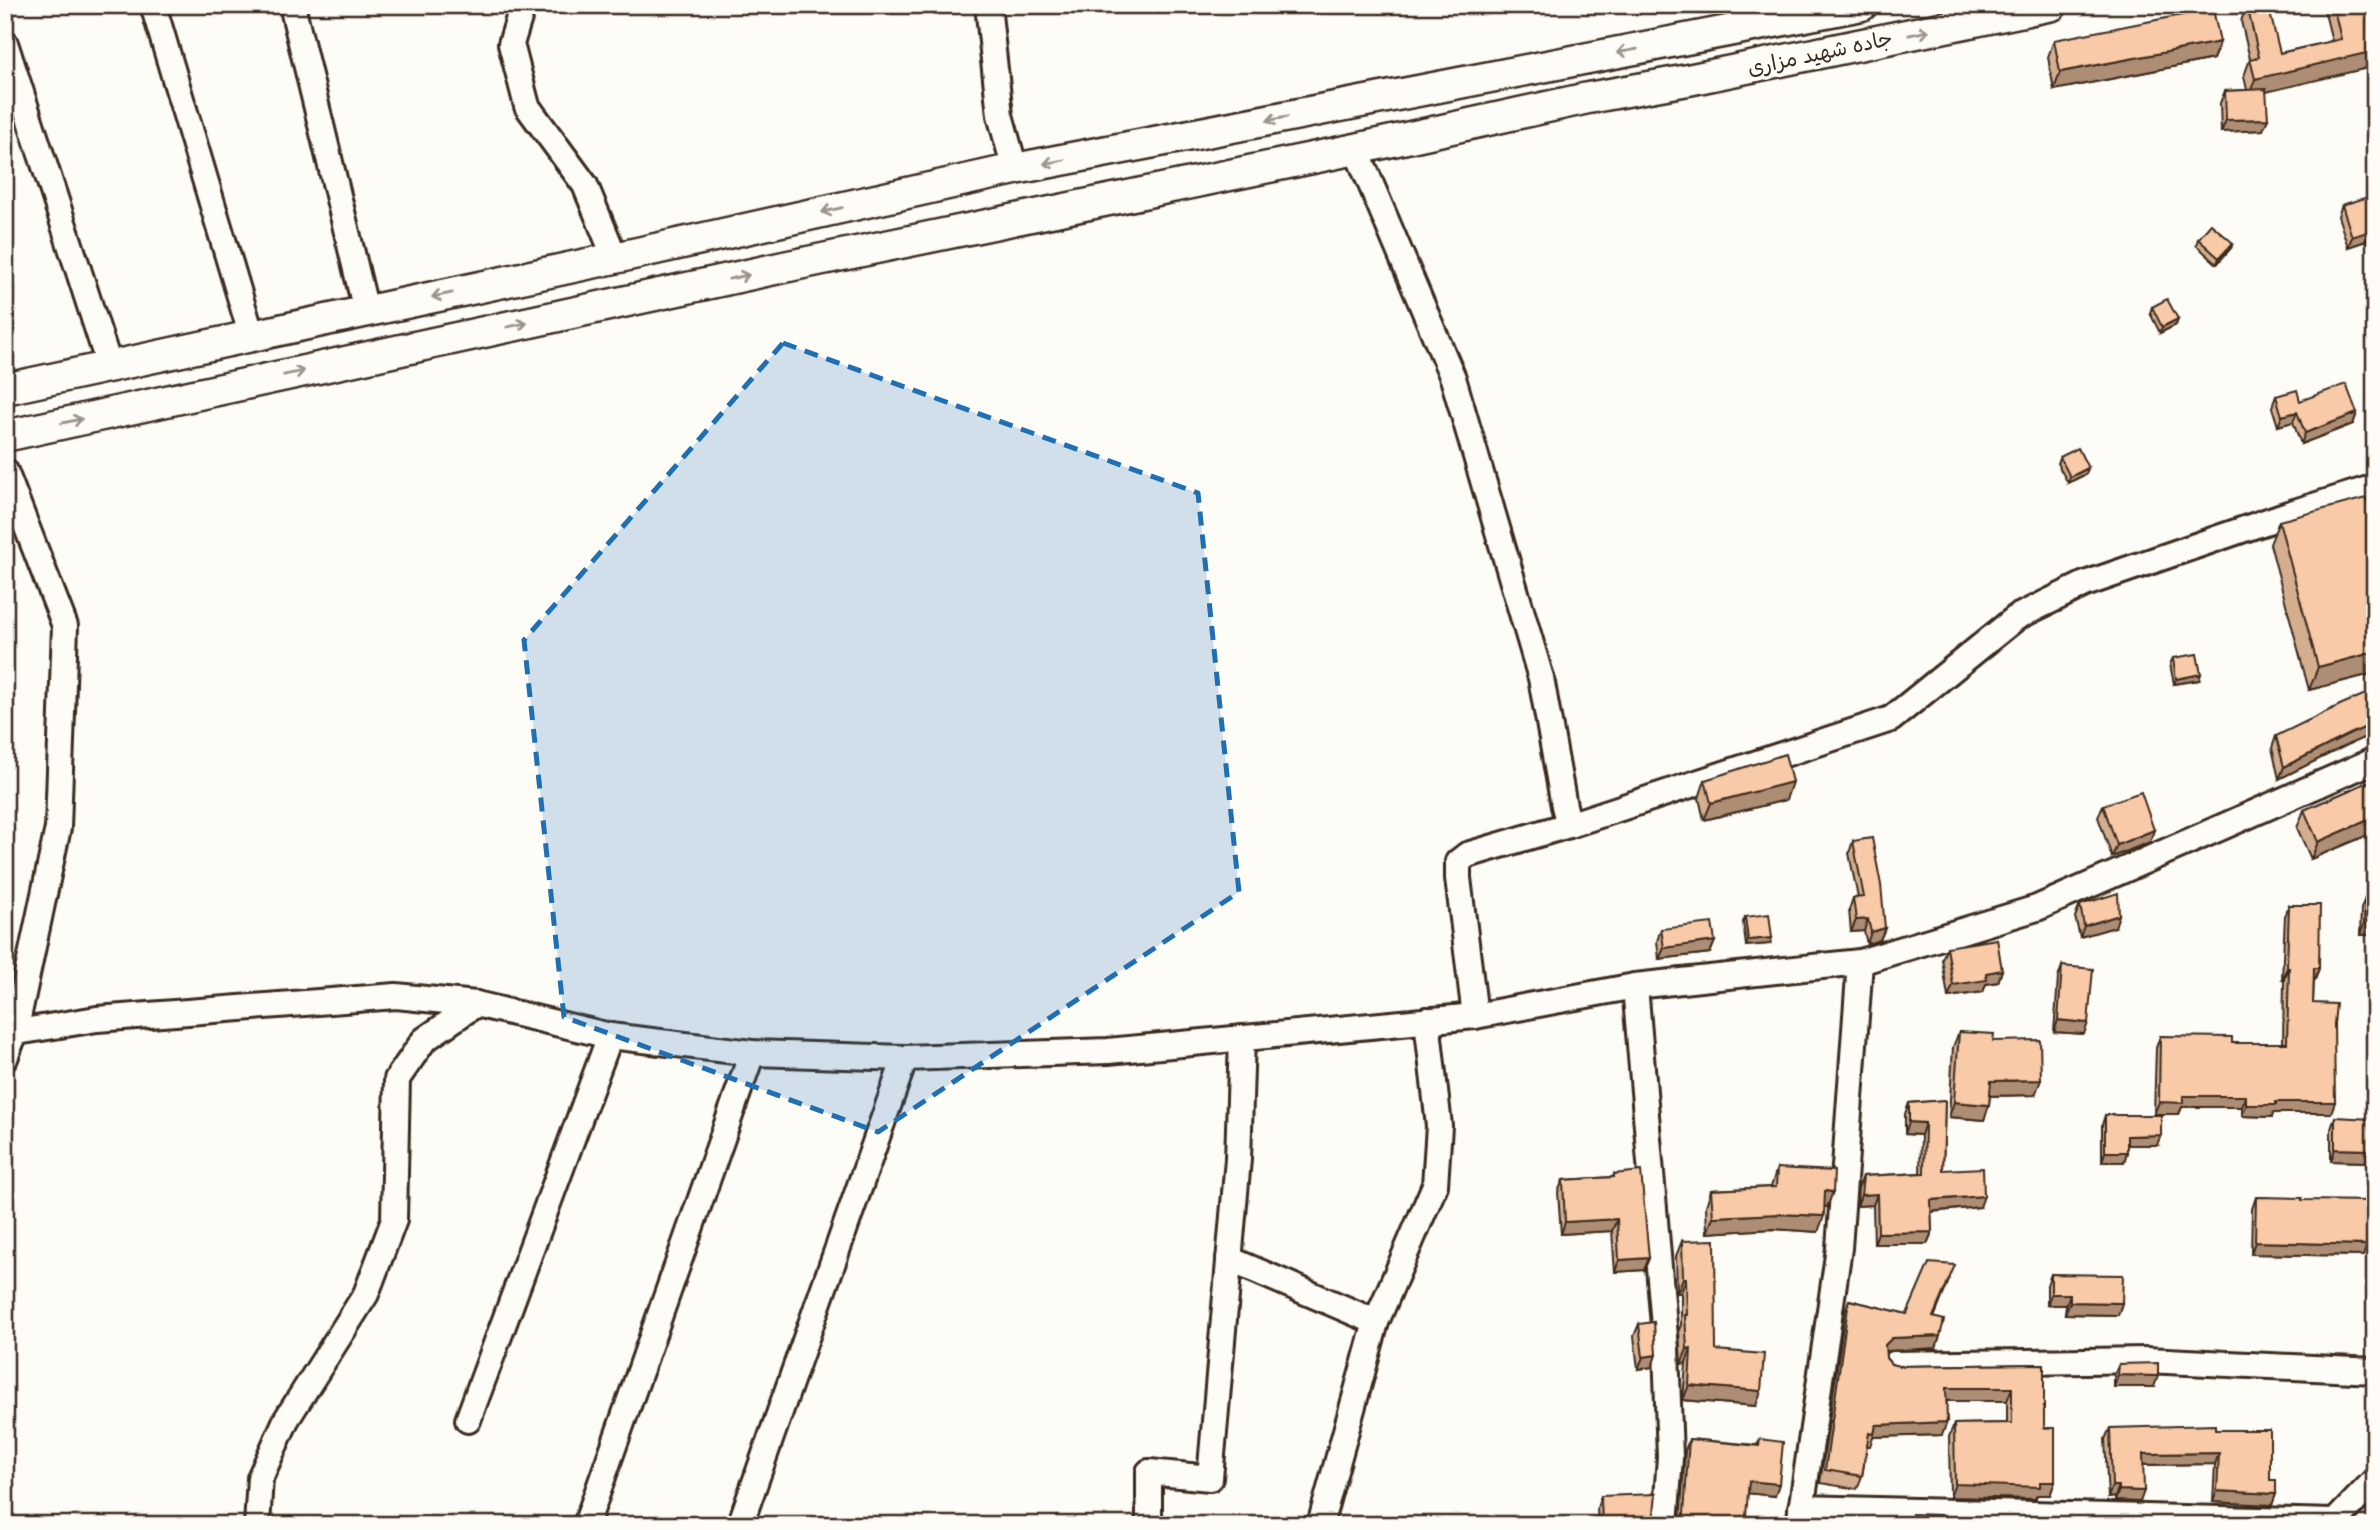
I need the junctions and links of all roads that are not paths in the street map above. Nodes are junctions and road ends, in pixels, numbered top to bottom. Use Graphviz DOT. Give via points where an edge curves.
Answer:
graph roads {
  1 [pos="153,5"];
  2 [pos="292,5"];
  3 [pos="523,5"];
  4 [pos="988,5"];
  5 [pos="1863,5"];
  6 [pos="2052,5"];
  7 [pos="1744,16"];
  8 [pos="1678,42"];
  9 [pos="5,43"];
  10 [pos="1575,60"];
  11 [pos="1688,80"];
  12 [pos="1588,98"];
  13 [pos="1356,149"];
  14 [pos="1015,169"];
  15 [pos="615,258"];
  16 [pos="366,311"];
  17 [pos="252,337"];
  18 [pos="110,368"];
  19 [pos="5,389"];
  20 [pos="5,436"];
  21 [pos="5,471"];
  22 [pos="2375,487"];
  23 [pos="2375,760"];
  24 [pos="1569,825"];
  25 [pos="1860,962"];
  26 [pos="1635,986"];
  27 [pos="476,1004"];
  28 [pos="1475,1016"];
  29 [pos="1427,1020"];
  30 [pos="10,1033"];
  31 [pos="610,1036"];
  32 [pos="1242,1038"];
  33 [pos="752,1053"];
  34 [pos="5,1058"];
  35 [pos="905,1058"];
  36 [pos="1229,1259"];
  37 [pos="1376,1322"];
  38 [pos="1894,1364"];
  39 [pos="2375,1371"];
  40 [pos="468,1420"];
  41 [pos="2375,1480"];
  42 [pos="1800,1517"];
  43 [pos="2333,1524"];
  44 [pos="257,1525"];
  45 [pos="586,1525"];
  46 [pos="740,1525"];
  47 [pos="1149,1525"];
  48 [pos="1320,1525"];
  49 [pos="1665,1525"];
  1 -- 17 [label="street"];
  2 -- 16 [label="street"];
  3 -- 15 [label="street" via="511,44 527,106 585,185"];
  4 -- 14 [label="street" via="1000,115"];
  5 -- 7 [label="main road"];
  11 -- 6 [label="main road, جاده شهید مزاری, one-way"];
  7 -- 8 [label="main road"];
  8 -- 10 [label="main road, one-way"];
  8 -- 11 [label="main road" via="1662,57 1660,71 1667,78"];
  9 -- 18 [label="street"];
  10 -- 12 [label="main road" via="1594,66 1601,74 1599,87"];
  10 -- 14 [label="main road, one-way"];
  11 -- 12 [label="main road, جاده شهید مزاری"];
  12 -- 13 [label="main road, جاده شهید مزاری"];
  20 -- 13 [label="main road, جاده شهید مزاری, one-way"];
  13 -- 24 [label="street" via="1452,378 1541,678"];
  14 -- 15 [label="main road, one-way"];
  15 -- 16 [label="main road, one-way"];
  16 -- 17 [label="main road"];
  17 -- 18 [label="main road"];
  18 -- 19 [label="main road"];
  21 -- 30 [label="street" via="65,626 58,828"];
  22 -- 24 [label="street" via="2074,589 2017,617 1891,719"];
  23 -- 25 [label="street" via="2037,908"];
  24 -- 28 [label="street" via="1467,855 1458,862"];
  25 -- 26 [label="street"];
  25 -- 42 [label="street" via="1839,1248"];
  26 -- 28 [label="street"];
  26 -- 49 [label="street" via="1666,1349 1670,1457"];
  27 -- 30 [label="street" via="396,996 97,1019"];
  27 -- 31 [label="street"];
  27 -- 44 [label="street" via="424,1040 397,1079 394,1220 366,1294 286,1420 260,1478"];
  28 -- 29 [label="street"];
  29 -- 32 [label="street"];
  29 -- 37 [label="street" via="1439,1126 1435,1185"];
  30 -- 34 [label="street"];
  31 -- 33 [label="street"];
  31 -- 40 [label="street"];
  32 -- 35 [label="street" via="1108,1051"];
  32 -- 36 [label="street"];
  33 -- 35 [label="street"];
  33 -- 45 [label="street"];
  35 -- 46 [label="street"];
  36 -- 37 [label="street"];
  36 -- 47 [label="street" via="1210,1478 1149,1472"];
  37 -- 48 [label="street"];
  38 -- 39 [label="street" via="2146,1360"];
  41 -- 43 [label="street"];
  42 -- 43 [label="street"];
}
